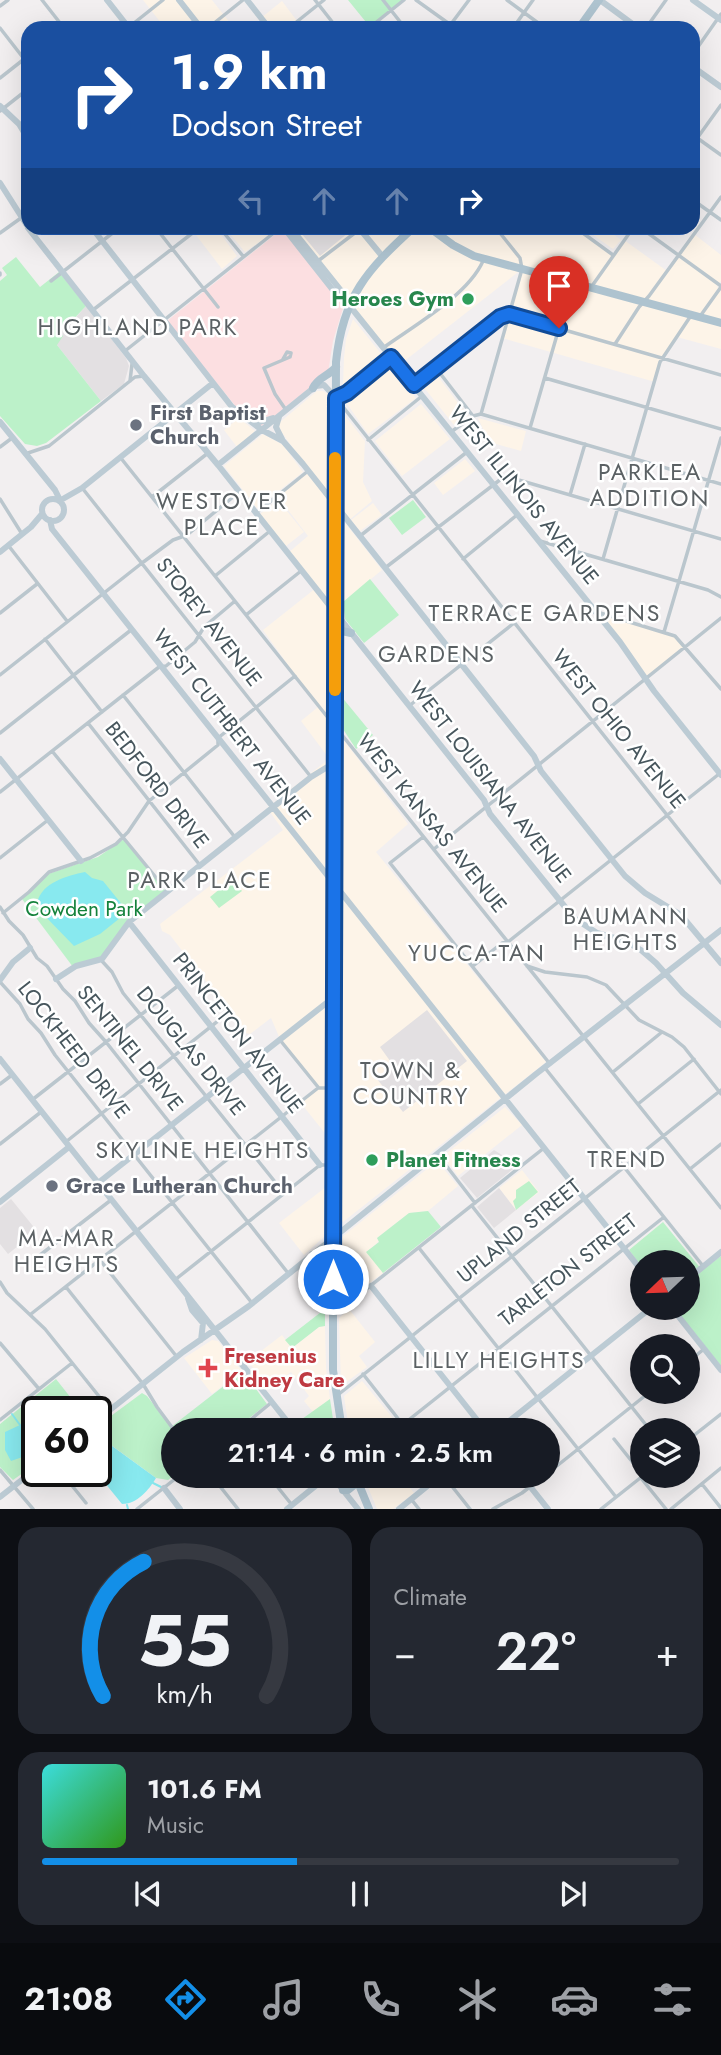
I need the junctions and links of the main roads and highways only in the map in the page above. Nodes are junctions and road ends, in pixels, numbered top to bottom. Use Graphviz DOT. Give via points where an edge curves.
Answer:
graph roads {
  1 [pos="600,0"];
  2 [pos="584,21"];
  3 [pos="405,235"];
  4 [pos="440,235"];
  5 [pos="721,323"];
  6 [pos="336,368"];
  7 [pos="313,388"];
  8 [pos="351,633"];
  9 [pos="335,639"];
  10 [pos="313,1255"];
  11 [pos="333,1261"];
  12 [pos="340,1418"];
  13 [pos="350,1488"];
  14 [pos="359,1488"];
  15 [pos="343,1490"];
  16 [pos="369,1509"];
  1 -- 2 [label="main road"];
  3 -- 6 [label="main road" via="382,256 349,304"];
  4 -- 5 [label="main road" via="484,259"];
  6 -- 7 [label="main road"];
  6 -- 9 [label="main road"];
  8 -- 9 [label="main road" via="342,631"];
  9 -- 11 [label="main road"];
  10 -- 11 [label="main road" via="324,1254"];
  11 -- 12 [label="main road" via="333,1363"];
  13 -- 15 [label="main road"];
  14 -- 16 [label="main road"];
}
